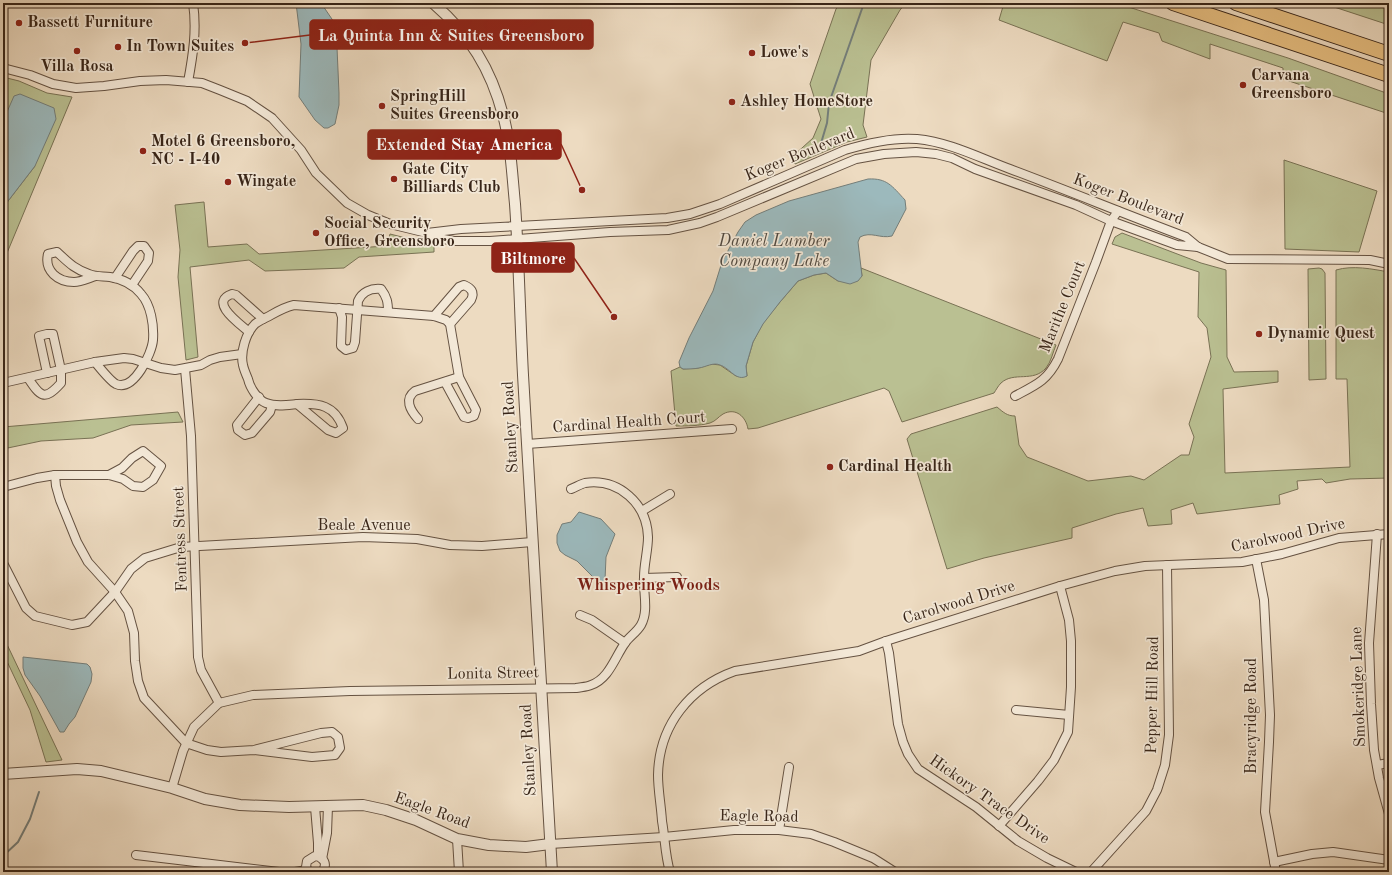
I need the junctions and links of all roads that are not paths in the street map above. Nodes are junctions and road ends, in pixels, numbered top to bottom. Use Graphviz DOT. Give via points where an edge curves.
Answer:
graph roads {
  1 [pos="193,3"];
  2 [pos="433,3"];
  3 [pos="1173,3"];
  4 [pos="1236,3"];
  5 [pos="1389,54"];
  6 [pos="3,68"];
  7 [pos="1389,75"];
  8 [pos="188,82"];
  9 [pos="1118,211"];
  10 [pos="1111,221"];
  11 [pos="516,226"];
  12 [pos="427,233"];
  13 [pos="518,239"];
  14 [pos="1198,246"];
  15 [pos="1389,264"];
  16 [pos="96,276"];
  17 [pos="115,278"];
  18 [pos="132,285"];
  19 [pos="339,308"];
  20 [pos="358,310"];
  21 [pos="388,312"];
  22 [pos="434,316"];
  23 [pos="263,319"];
  24 [pos="450,324"];
  25 [pos="249,332"];
  26 [pos="242,354"];
  27 [pos="95,362"];
  28 [pos="145,364"];
  29 [pos="185,369"];
  30 [pos="61,370"];
  31 [pos="47,373"];
  32 [pos="460,377"];
  33 [pos="28,378"];
  34 [pos="445,382"];
  35 [pos="3,383"];
  36 [pos="1015,396"];
  37 [pos="259,397"];
  38 [pos="272,404"];
  39 [pos="297,404"];
  40 [pos="418,419"];
  41 [pos="732,429"];
  42 [pos="527,444"];
  43 [pos="55,475"];
  44 [pos="109,475"];
  45 [pos="3,487"];
  46 [pos="571,488"];
  47 [pos="670,494"];
  48 [pos="642,511"];
  49 [pos="1377,534"];
  50 [pos="1389,534"];
  51 [pos="532,542"];
  52 [pos="195,545"];
  53 [pos="1256,559"];
  54 [pos="3,563"];
  55 [pos="1168,565"];
  56 [pos="677,577"];
  57 [pos="644,578"];
  58 [pos="1060,586"];
  59 [pos="115,592"];
  60 [pos="580,615"];
  61 [pos="886,641"];
  62 [pos="624,644"];
  63 [pos="540,687"];
  64 [pos="219,703"];
  65 [pos="1016,710"];
  66 [pos="1069,715"];
  67 [pos="186,743"];
  68 [pos="254,750"];
  69 [pos="1389,763"];
  70 [pos="1377,765"];
  71 [pos="789,767"];
  72 [pos="3,774"];
  73 [pos="172,788"];
  74 [pos="328,806"];
  75 [pos="315,807"];
  76 [pos="1389,814"];
  77 [pos="999,826"];
  78 [pos="780,830"];
  79 [pos="664,837"];
  80 [pos="457,839"];
  81 [pos="550,844"];
  82 [pos="136,855"];
  83 [pos="320,858"];
  84 [pos="1389,860"];
  85 [pos="1274,862"];
  86 [pos="308,871"];
  87 [pos="290,872"];
  88 [pos="295,872"];
  89 [pos="322,872"];
  90 [pos="459,872"];
  91 [pos="552,872"];
  92 [pos="670,872"];
  93 [pos="895,872"];
  94 [pos="1076,872"];
  95 [pos="1091,872"];
  96 [pos="1276,872"];
  1 -- 8 [label="street" via="195,44"];
  2 -- 11 [label="street, Stanley Road" via="453,20 473,46 484,63 495,90 510,147"];
  3 -- 7 [label="highway"];
  4 -- 5 [label="highway"];
  6 -- 8 [label="street, Koger Boulevard" via="53,84 76,88 140,81"];
  8 -- 12 [label="street, Koger Boulevard" via="202,83 234,95 272,118 301,150 316,173 347,203 390,224"];
  9 -- 10 [label="street, Marithe Court"];
  9 -- 11 [label="street, Koger Boulevard" via="940,143 901,139 863,144 845,150 720,204 690,214 667,218"];
  9 -- 14 [label="street, Koger Boulevard" via="1186,237"];
  10 -- 13 [label="street, Koger Boulevard" via="952,158 936,154 902,152 856,159 717,217 683,228"];
  10 -- 14 [label="street, Koger Boulevard" via="1177,246"];
  10 -- 36 [label="street, Marithe Court" via="1052,371 1042,381"];
  11 -- 12 [label="street, Koger Boulevard"];
  11 -- 13 [label="street, Stanley Road"];
  12 -- 13 [label="street, Koger Boulevard" via="454,241"];
  13 -- 42 [label="street, Stanley Road"];
  14 -- 15 [label="street, Koger Boulevard" via="1228,259 1370,260"];
  16 -- 16 [label="street" via="72,266 57,252 48,254 46,262 49,270 64,280 75,282"];
  16 -- 17 [label="street"];
  17 -- 18 [label="street"];
  17 -- 18 [label="street" via="133,251 138,246 144,246 149,253 148,261"];
  18 -- 28 [label="street" via="142,294 149,306 152,324 153,342"];
  19 -- 20 [label="street"];
  19 -- 20 [label="street" via="342,317 341,346 346,350 353,348 355,342"];
  19 -- 23 [label="street" via="294,305"];
  20 -- 21 [label="street"];
  20 -- 21 [label="street" via="360,296 374,289 381,289 388,303"];
  21 -- 22 [label="street"];
  22 -- 24 [label="street"];
  22 -- 24 [label="street" via="459,287 464,285 472,290 473,295"];
  23 -- 25 [label="street"];
  23 -- 25 [label="street" via="236,295 232,294 224,299 223,306 226,311"];
  24 -- 32 [label="street"];
  25 -- 26 [label="street"];
  26 -- 29 [label="street" via="220,357 201,366"];
  26 -- 37 [label="street" via="242,364 249,383"];
  27 -- 28 [label="street" via="124,358"];
  27 -- 28 [label="street" via="115,384 123,385 132,381"];
  27 -- 30 [label="street"];
  28 -- 29 [label="street"];
  29 -- 52 [label="street, Fentress Street" via="191,436"];
  30 -- 31 [label="street"];
  30 -- 31 [label="street" via="53,334 47,334 39,336"];
  30 -- 33 [label="street" via="61,383 53,392 44,395 38,393"];
  31 -- 33 [label="street"];
  32 -- 34 [label="street"];
  32 -- 34 [label="street" via="476,410 474,416 464,417"];
  33 -- 35 [label="street"];
  34 -- 40 [label="street" via="415,390 411,394 410,409"];
  37 -- 38 [label="street" via="265,403"];
  37 -- 38 [label="street" via="237,425 238,430 245,435 252,433 270,412"];
  38 -- 39 [label="street"];
  39 -- 39 [label="street" via="328,430 336,433 343,428 340,419 324,406"];
  41 -- 42 [label="street, Cardinal Health Court"];
  42 -- 51 [label="street, Stanley Road"];
  43 -- 44 [label="street"];
  43 -- 45 [label="street"];
  43 -- 59 [label="street" via="60,500 77,542 88,562"];
  44 -- 44 [label="street" via="123,479 133,486 143,487 153,480 161,466 142,451"];
  46 -- 48 [label="street, Lonita Street" via="584,483 609,484 623,490"];
  47 -- 48 [label="street"];
  48 -- 57 [label="street, Lonita Street" via="648,538"];
  49 -- 50 [label="street, Carolwood Drive"];
  49 -- 53 [label="street, Carolwood Drive" via="1339,538"];
  49 -- 70 [label="street, Smokeridge Lane" via="1369,643 1372,726"];
  51 -- 52 [label="street, Beale Avenue" via="462,546 417,539 363,537"];
  51 -- 63 [label="street, Stanley Road"];
  52 -- 59 [label="street, Beale Avenue" via="144,558 131,569"];
  52 -- 64 [label="street, Fentress Street" via="198,657 201,670"];
  53 -- 55 [label="street, Carolwood Drive" via="1229,563"];
  53 -- 85 [label="street, Bracyridge Road" via="1264,600 1270,715 1265,812"];
  54 -- 59 [label="street, Beale Avenue" via="26,608 35,616 72,625 87,622"];
  55 -- 58 [label="street, Carolwood Drive" via="1115,571"];
  55 -- 95 [label="street, Pepper Hill Road" via="1169,735 1165,765 1157,790 1146,811"];
  56 -- 57 [label="street"];
  57 -- 62 [label="street, Lonita Street" via="645,613 641,625"];
  58 -- 61 [label="street, Carolwood Drive"];
  58 -- 66 [label="street" via="1069,620 1071,641"];
  59 -- 67 [label="street" via="128,611 134,633 138,681 144,698"];
  60 -- 62 [label="street" via="592,620"];
  61 -- 77 [label="street, Hickory Trace Drive" via="898,724 908,754 918,768 976,807"];
  61 -- 79 [label="street, Carolwood Drive" via="859,651 736,671 720,676 691,697 670,726 661,753 658,773"];
  62 -- 63 [label="street, Lonita Street" via="604,678 592,685 576,688"];
  63 -- 64 [label="street, Lonita Street" via="253,695"];
  63 -- 81 [label="street, Stanley Road"];
  64 -- 67 [label="street" via="194,727"];
  65 -- 66 [label="street"];
  66 -- 77 [label="street" via="1068,732 1054,760"];
  67 -- 68 [label="street" via="221,752"];
  67 -- 73 [label="street"];
  68 -- 68 [label="street" via="312,757 336,755 340,748 338,737 332,732 321,732"];
  69 -- 70 [label="street"];
  70 -- 76 [label="street, Smokeridge Lane"];
  71 -- 78 [label="street"];
  72 -- 73 [label="street, Eagle Road" via="77,768 101,770"];
  73 -- 75 [label="street, Eagle Road" via="205,799 240,805"];
  74 -- 75 [label="street, Eagle Road"];
  74 -- 80 [label="street, Eagle Road" via="363,805 386,810 416,820"];
  74 -- 83 [label="street" via="327,833"];
  75 -- 83 [label="street"];
  77 -- 94 [label="street, Hickory Trace Drive" via="1047,858"];
  78 -- 79 [label="street, Eagle Road" via="734,830"];
  78 -- 93 [label="street, Eagle Road" via="811,834 834,842 873,858"];
  79 -- 81 [label="street, Eagle Road"];
  79 -- 92 [label="street, Carolwood Drive"];
  80 -- 81 [label="street, Eagle Road" via="489,845 526,847"];
  80 -- 90 [label="street"];
  81 -- 91 [label="street, Stanley Road"];
  82 -- 87 [label="street"];
  83 -- 86 [label="street" via="312,857 307,861"];
  83 -- 89 [label="street" via="325,864"];
  84 -- 85 [label="street" via="1333,852"];
  85 -- 96 [label="street, Bracyridge Road"];
  86 -- 88 [label="street"];
}
